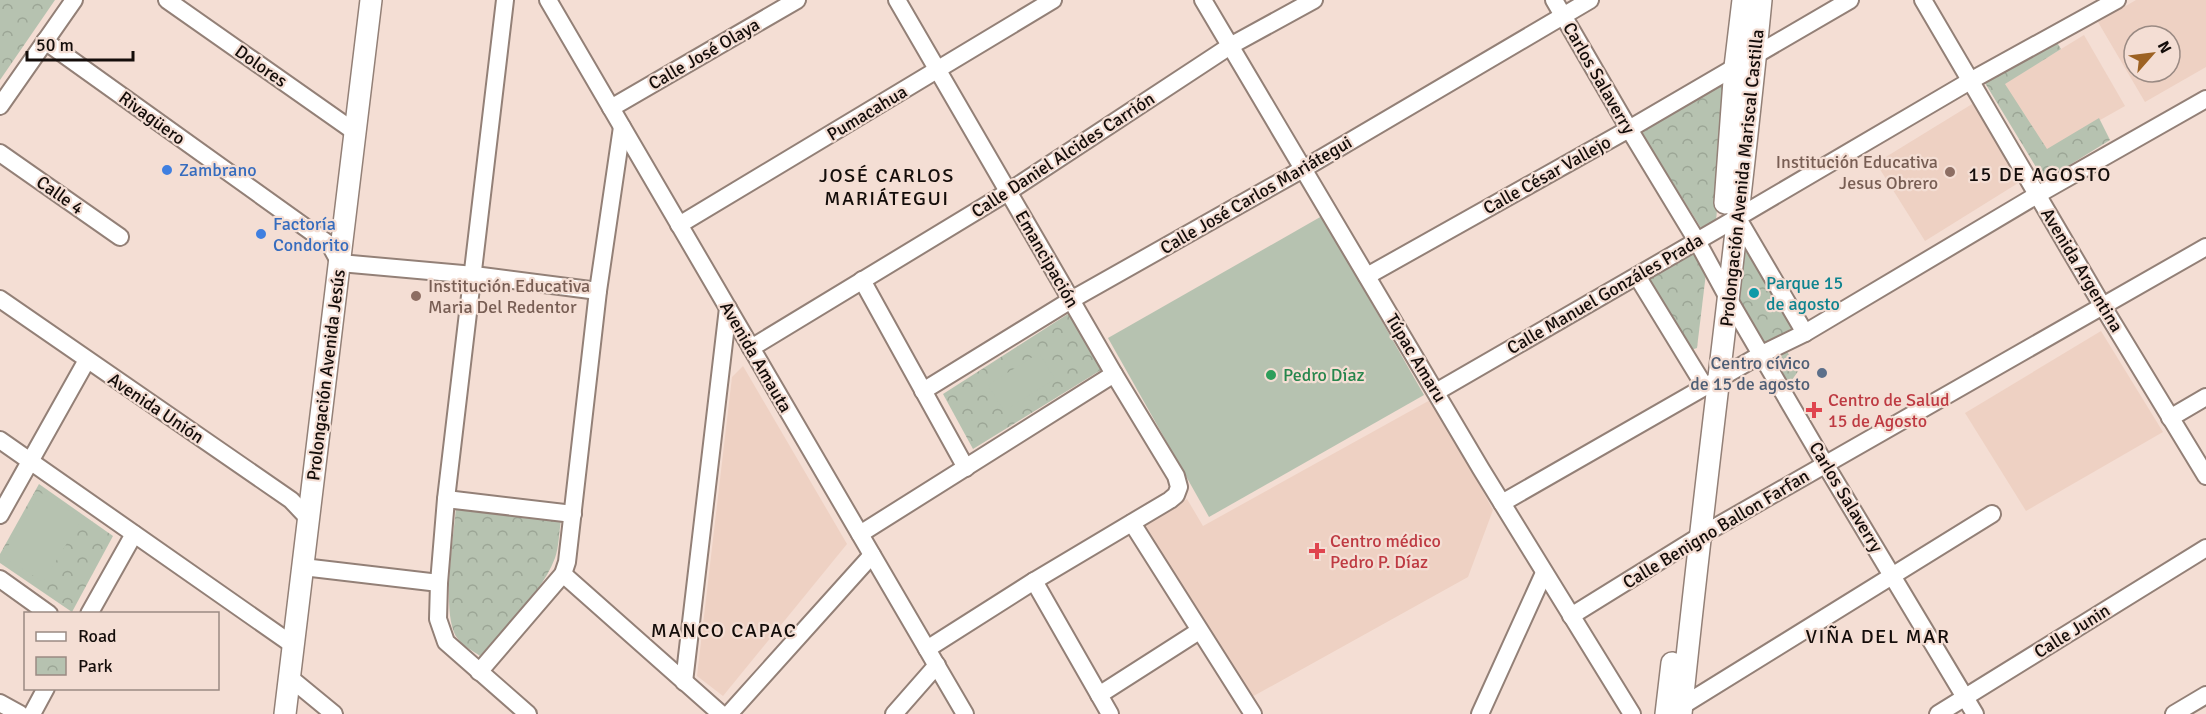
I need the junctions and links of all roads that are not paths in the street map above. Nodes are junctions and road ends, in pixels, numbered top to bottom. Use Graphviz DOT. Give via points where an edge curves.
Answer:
graph roads {
  1 [pos="74,0"];
  2 [pos="167,0"];
  3 [pos="505,0"];
  4 [pos="548,0"];
  5 [pos="797,0"];
  6 [pos="897,0"];
  7 [pos="1053,0"];
  8 [pos="1203,0"];
  9 [pos="1314,0"];
  10 [pos="1554,0"];
  11 [pos="1590,0"];
  12 [pos="1743,0"];
  13 [pos="1761,0"];
  14 [pos="1850,0"];
  15 [pos="1923,0"];
  16 [pos="2117,0"];
  17 [pos="369,1"];
  18 [pos="1563,16"];
  19 [pos="45,41"];
  20 [pos="1230,46"];
  21 [pos="1755,54"];
  22 [pos="1735,67"];
  23 [pos="938,71"];
  24 [pos="1970,81"];
  25 [pos="2206,99"];
  26 [pos="0,106"];
  27 [pos="610,108"];
  28 [pos="622,127"];
  29 [pos="1629,129"];
  30 [pos="355,132"];
  31 [pos="0,153"];
  32 [pos="1303,169"];
  33 [pos="1008,192"];
  34 [pos="2037,195"];
  35 [pos="1730,222"];
  36 [pos="679,225"];
  37 [pos="120,237"];
  38 [pos="1697,241"];
  39 [pos="2206,247"];
  40 [pos="340,263"];
  41 [pos="474,275"];
  42 [pos="1367,276"];
  43 [pos="1636,276"];
  44 [pos="1718,279"];
  45 [pos="862,280"];
  46 [pos="598,291"];
  47 [pos="1728,298"];
  48 [pos="0,299"];
  49 [pos="1071,300"];
  50 [pos="2102,305"];
  51 [pos="728,308"];
  52 [pos="1805,333"];
  53 [pos="751,348"];
  54 [pos="1762,354"];
  55 [pos="87,360"];
  56 [pos="1114,374"];
  57 [pos="1712,383"];
  58 [pos="923,391"];
  59 [pos="1436,392"];
  60 [pos="2206,397"];
  61 [pos="2170,418"];
  62 [pos="0,440"];
  63 [pos="30,461"];
  64 [pos="1825,464"];
  65 [pos="966,468"];
  66 [pos="2206,476"];
  67 [pos="446,499"];
  68 [pos="1502,503"];
  69 [pos="573,514"];
  70 [pos="1992,514"];
  71 [pos="0,515"];
  72 [pos="309,519"];
  73 [pos="1132,522"];
  74 [pos="134,534"];
  75 [pos="860,534"];
  76 [pos="1693,541"];
  77 [pos="2206,548"];
  78 [pos="872,555"];
  79 [pos="303,567"];
  80 [pos="1544,573"];
  81 [pos="563,574"];
  82 [pos="1893,575"];
  83 [pos="0,579"];
  84 [pos="1034,581"];
  85 [pos="439,583"];
  86 [pos="46,612"];
  87 [pos="90,612"];
  88 [pos="1571,616"];
  89 [pos="1199,631"];
  90 [pos="293,645"];
  91 [pos="927,649"];
  92 [pos="937,665"];
  93 [pos="479,672"];
  94 [pos="289,677"];
  95 [pos="684,682"];
  96 [pos="45,690"];
  97 [pos="1100,695"];
  98 [pos="2206,695"];
  99 [pos="1965,698"];
  100 [pos="0,703"];
  101 [pos="1674,710"];
  102 [pos="20,714"];
  103 [pos="32,714"];
  104 [pos="285,714"];
  105 [pos="334,714"];
  106 [pos="528,714"];
  107 [pos="721,714"];
  108 [pos="729,714"];
  109 [pos="894,714"];
  110 [pos="965,714"];
  111 [pos="1110,714"];
  112 [pos="1253,714"];
  113 [pos="1480,714"];
  114 [pos="1632,714"];
  115 [pos="1938,714"];
  116 [pos="1975,714"];
  117 [pos="2174,714"];
  1 -- 19 [label="street"];
  2 -- 30 [label="street, Dolores"];
  3 -- 41 [label="street"];
  4 -- 27 [label="street, Avenida Amauta"];
  5 -- 27 [label="street, Calle José Olaya"];
  6 -- 23 [label="street, Emancipación"];
  7 -- 23 [label="street, Pumacahua"];
  8 -- 20 [label="street, Túpac Amaru"];
  9 -- 20 [label="street, Calle Daniel Alcides Carrión"];
  10 -- 18 [label="street, Carlos Salaverry"];
  11 -- 18 [label="street, Calle José Carlos Mariátegui"];
  12 -- 22 [label="main road, Prolongación Avenida Mariscal Castilla"];
  13 -- 21 [label="main road, Prolongación Avenida Mariscal Castilla"];
  14 -- 21 [label="street, Calle César Vallejo"];
  15 -- 24 [label="street, Avenida Argentina"];
  16 -- 24 [label="street, Calle Manuel Gonzáles Prada"];
  17 -- 30 [label="main road, Prolongación Avenida Jesús"];
  18 -- 29 [label="street, Carlos Salaverry"];
  18 -- 32 [label="street, Calle José Carlos Mariátegui"];
  19 -- 26 [label="street"];
  19 -- 40 [label="street, Rivagüero" via="330,245"];
  20 -- 32 [label="street, Túpac Amaru"];
  20 -- 33 [label="street, Calle Daniel Alcides Carrión"];
  21 -- 22 [label="street, Calle César Vallejo"];
  21 -- 35 [label="main road, Prolongación Avenida Mariscal Castilla"];
  22 -- 29 [label="street, Calle César Vallejo"];
  22 -- 35 [label="main road, Prolongación Avenida Mariscal Castilla"];
  23 -- 33 [label="street, Emancipación"];
  23 -- 36 [label="street, Pumacahua"];
  24 -- 34 [label="street, Avenida Argentina"];
  24 -- 35 [label="street, Calle Manuel Gonzáles Prada"];
  25 -- 34 [label="street"];
  27 -- 28 [label="street, Avenida Amauta"];
  28 -- 36 [label="street, Avenida Amauta"];
  28 -- 46 [label="street"];
  29 -- 38 [label="street, Carlos Salaverry"];
  29 -- 42 [label="street, Calle César Vallejo"];
  30 -- 40 [label="main road, Prolongación Avenida Jesús"];
  31 -- 37 [label="street, Calle 4"];
  32 -- 42 [label="street, Túpac Amaru"];
  32 -- 49 [label="street, Calle José Carlos Mariátegui"];
  33 -- 45 [label="street, Calle Daniel Alcides Carrión"];
  33 -- 49 [label="street, Emancipación"];
  34 -- 50 [label="street, Avenida Argentina"];
  34 -- 52 [label="street"];
  35 -- 38 [label="street, Calle Manuel Gonzáles Prada"];
  35 -- 44 [label="main road, Prolongación Avenida Mariscal Castilla"];
  35 -- 47 [label="main road, Prolongación Avenida Mariscal Castilla"];
  35 -- 52 [label="street"];
  36 -- 51 [label="street, Avenida Amauta"];
  38 -- 43 [label="street, Calle Manuel Gonzáles Prada"];
  38 -- 44 [label="street, Carlos Salaverry"];
  39 -- 50 [label="street, Calle Benigno Ballon Farfan"];
  40 -- 41 [label="street"];
  40 -- 72 [label="main road, Prolongación Avenida Jesús"];
  41 -- 46 [label="street"];
  41 -- 67 [label="street"];
  42 -- 59 [label="street, Túpac Amaru"];
  43 -- 57 [label="street"];
  43 -- 59 [label="street, Calle Manuel Gonzáles Prada"];
  44 -- 47 [label="street, Carlos Salaverry"];
  44 -- 57 [label="main road, Prolongación Avenida Mariscal Castilla"];
  45 -- 53 [label="street, Calle Daniel Alcides Carrión"];
  45 -- 58 [label="street"];
  46 -- 69 [label="street"];
  47 -- 54 [label="street, Carlos Salaverry"];
  47 -- 57 [label="main road, Prolongación Avenida Mariscal Castilla"];
  48 -- 55 [label="street, Avenida Unión"];
  49 -- 56 [label="street, Emancipación"];
  49 -- 58 [label="street, Calle José Carlos Mariátegui"];
  50 -- 61 [label="street, Avenida Argentina"];
  50 -- 64 [label="street, Calle Benigno Ballon Farfan"];
  51 -- 53 [label="street, Avenida Amauta"];
  51 -- 95 [label="street"];
  52 -- 54 [label="street"];
  53 -- 75 [label="street, Avenida Amauta"];
  54 -- 57 [label="street"];
  54 -- 64 [label="street, Carlos Salaverry"];
  55 -- 63 [label="street"];
  55 -- 72 [label="street, Avenida Unión" via="291,500"];
  56 -- 65 [label="street"];
  56 -- 73 [label="street, Emancipación" via="1179,487 1170,500"];
  57 -- 68 [label="street"];
  57 -- 76 [label="main road, Prolongación Avenida Mariscal Castilla"];
  58 -- 65 [label="street"];
  59 -- 68 [label="street, Túpac Amaru"];
  60 -- 61 [label="street"];
  61 -- 66 [label="street, Avenida Argentina"];
  62 -- 63 [label="street"];
  63 -- 71 [label="street"];
  63 -- 74 [label="street"];
  64 -- 76 [label="street, Calle Benigno Ballon Farfan"];
  64 -- 82 [label="street, Carlos Salaverry"];
  65 -- 75 [label="street"];
  67 -- 69 [label="street"];
  67 -- 85 [label="street"];
  68 -- 80 [label="street, Túpac Amaru"];
  69 -- 81 [label="street"];
  70 -- 82 [label="street"];
  72 -- 79 [label="main road, Prolongación Avenida Jesús"];
  73 -- 84 [label="street"];
  73 -- 89 [label="street"];
  74 -- 87 [label="street"];
  74 -- 90 [label="street"];
  75 -- 78 [label="street, Avenida Amauta"];
  76 -- 88 [label="street, Calle Benigno Ballon Farfan"];
  76 -- 101 [label="main road, Prolongación Avenida Mariscal Castilla"];
  77 -- 99 [label="street, Calle Junin"];
  78 -- 91 [label="street, Avenida Amauta"];
  78 -- 108 [label="street"];
  79 -- 85 [label="street"];
  79 -- 90 [label="main road, Prolongación Avenida Jesús"];
  80 -- 88 [label="street, Túpac Amaru"];
  80 -- 113 [label="street"];
  81 -- 93 [label="street"];
  81 -- 95 [label="street"];
  82 -- 99 [label="street, Carlos Salaverry"];
  82 -- 101 [label="street"];
  83 -- 86 [label="street"];
  84 -- 91 [label="street"];
  84 -- 97 [label="street"];
  85 -- 93 [label="street" via="438,619 446,642"];
  88 -- 114 [label="street, Túpac Amaru"];
  89 -- 97 [label="street"];
  89 -- 112 [label="street"];
  90 -- 94 [label="main road, Prolongación Avenida Jesús"];
  91 -- 92 [label="street, Avenida Amauta"];
  92 -- 109 [label="street"];
  92 -- 110 [label="street, Avenida Amauta"];
  93 -- 106 [label="street"];
  94 -- 104 [label="main road, Prolongación Avenida Jesús"];
  94 -- 105 [label="street"];
  95 -- 107 [label="street"];
  96 -- 103 [label="street"];
  97 -- 111 [label="street"];
  98 -- 117 [label="street"];
  99 -- 115 [label="street, Calle Junin"];
  99 -- 116 [label="street, Carlos Salaverry"];
  100 -- 102 [label="street"];
}
